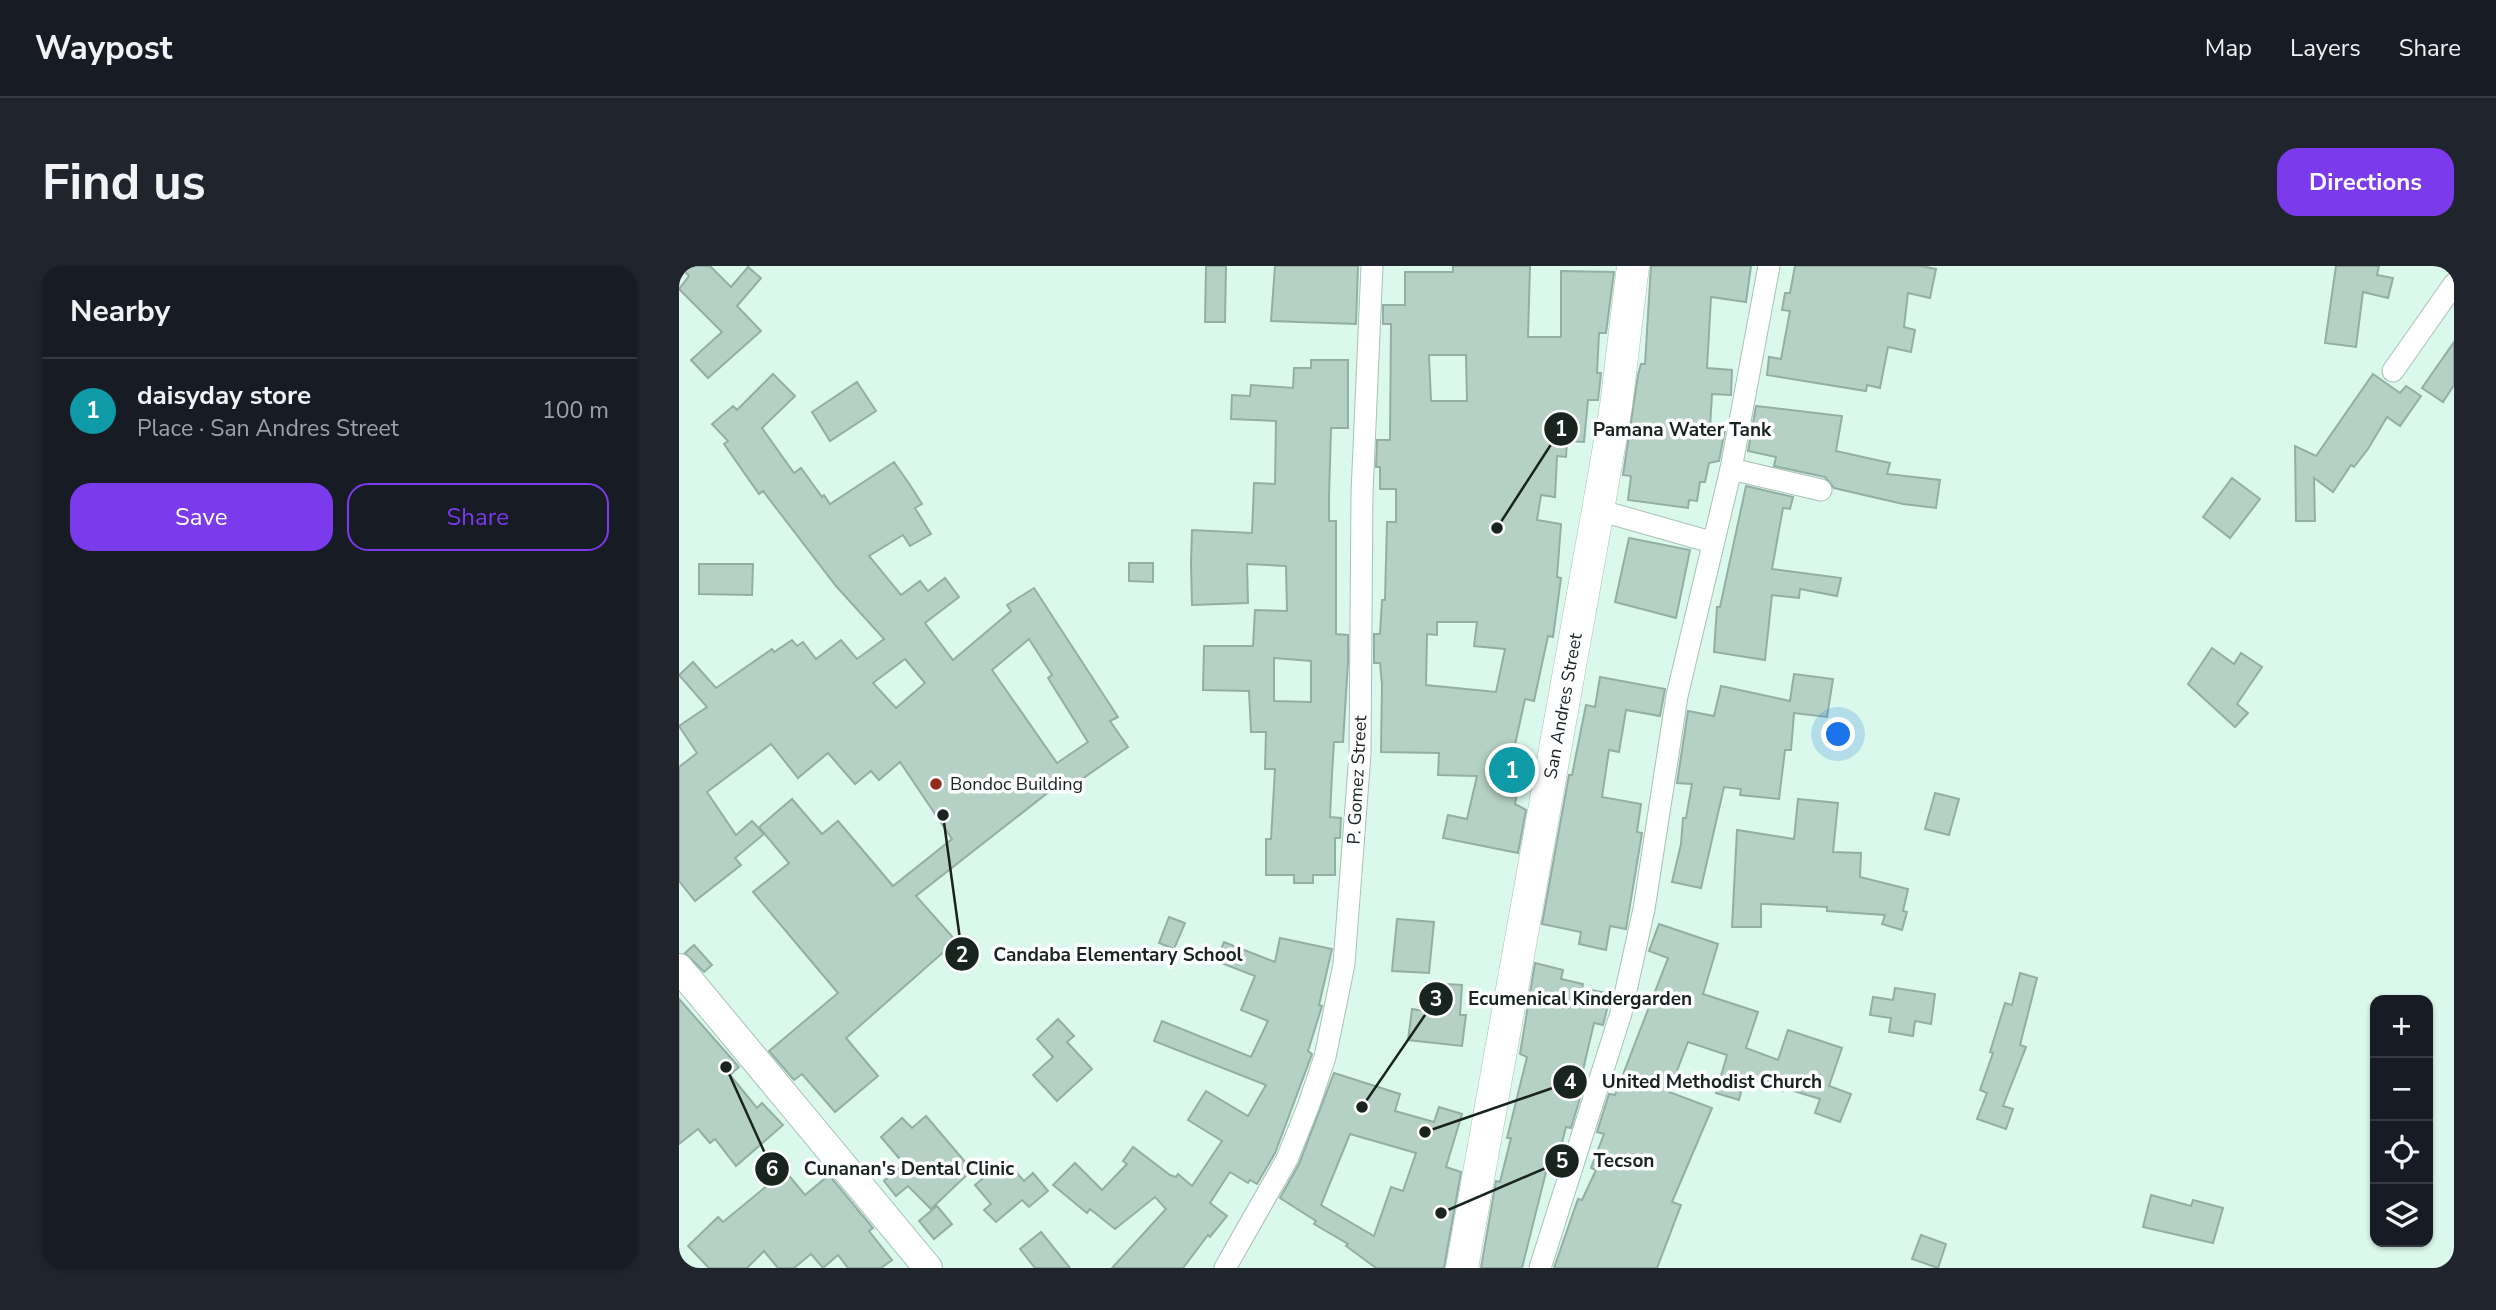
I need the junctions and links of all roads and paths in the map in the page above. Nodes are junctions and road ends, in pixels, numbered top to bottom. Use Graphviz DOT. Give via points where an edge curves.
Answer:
graph roads {
  1 [pos="1371,266"];
  2 [pos="1633,266"];
  3 [pos="1769,266"];
  4 [pos="2454,284"];
  5 [pos="2393,371"];
  6 [pos="1731,469"];
  7 [pos="1821,490"];
  8 [pos="1598,510"];
  9 [pos="1711,542"];
  10 [pos="679,968"];
  11 [pos="928,1268"];
  12 [pos="1225,1268"];
  13 [pos="1462,1268"];
  14 [pos="1540,1268"];
  1 -- 12 [label="street, P. Gomez Street" via="1360,754 1344,964 1325,1057 1308,1107 1287,1159"];
  2 -- 8 [label="main road, San Andres Street"];
  3 -- 6 [label="street"];
  4 -- 5 [label="street"];
  6 -- 7 [label="street"];
  6 -- 9 [label="street"];
  8 -- 9 [label="street"];
  8 -- 13 [label="main road, San Andres Street"];
  9 -- 14 [label="street" via="1677,696 1644,909 1621,1013"];
  10 -- 11 [label="street"];
}
